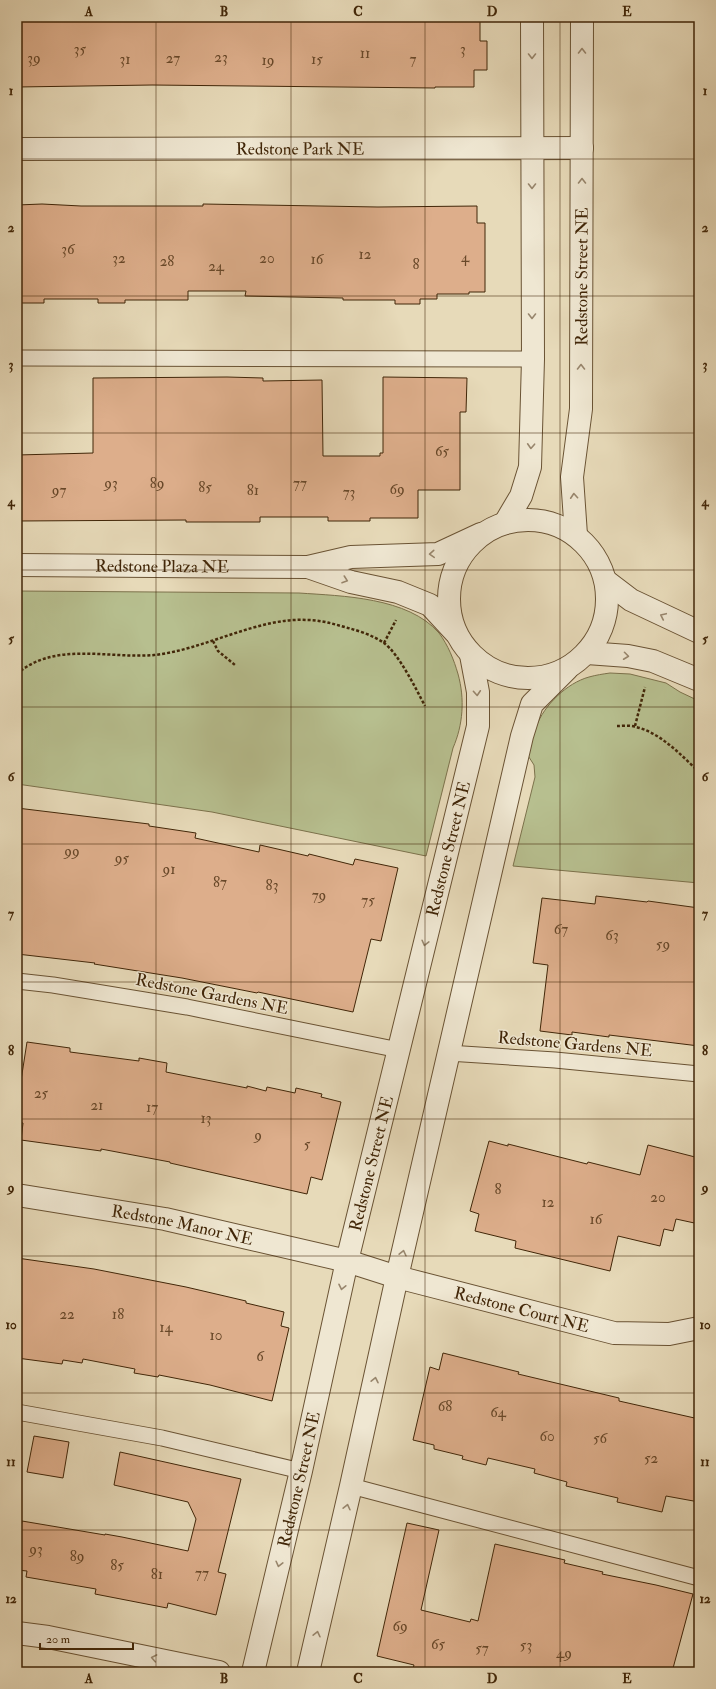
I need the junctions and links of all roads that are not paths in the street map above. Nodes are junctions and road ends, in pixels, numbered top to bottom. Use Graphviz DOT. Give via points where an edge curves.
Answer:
graph roads {
  1 [pos="532,17"];
  2 [pos="582,17"];
  3 [pos="532,147"];
  4 [pos="582,148"];
  5 [pos="17,149"];
  6 [pos="17,358"];
  7 [pos="533,359"];
  8 [pos="505,523"];
  9 [pos="481,534"];
  10 [pos="576,535"];
  11 [pos="17,565"];
  12 [pos="308,567"];
  13 [pos="606,581"];
  14 [pos="456,632"];
  15 [pos="699,632"];
  16 [pos="587,653"];
  17 [pos="471,654"];
  18 [pos="567,669"];
  19 [pos="699,680"];
  20 [pos="17,981"];
  21 [pos="399,1050"];
  22 [pos="448,1053"];
  23 [pos="699,1074"];
  24 [pos="17,1196"];
  25 [pos="347,1261"];
  26 [pos="397,1277"];
  27 [pos="699,1328"];
  28 [pos="17,1412"];
  29 [pos="301,1471"];
  30 [pos="351,1486"];
  31 [pos="699,1578"];
  32 [pos="17,1633"];
  33 [pos="219,1672"];
  34 [pos="253,1672"];
  35 [pos="308,1672"];
  1 -- 3 [label="street, one-way"];
  4 -- 2 [label="street, Redstone Street NE, one-way"];
  3 -- 4 [label="street, Redstone Park NE"];
  3 -- 5 [label="street, Redstone Park NE"];
  3 -- 7 [label="street, one-way"];
  10 -- 4 [label="street, Redstone Street NE, one-way" via="572,477 581,409"];
  6 -- 7 [label="lane"];
  7 -- 8 [label="street, one-way" via="530,467 521,496"];
  8 -- 9 [label="street, Redstone Plaza NE"];
  8 -- 10 [label="street, Redstone Plaza NE" via="530,520 554,524"];
  9 -- 12 [label="street, Redstone Plaza NE, one-way" via="438,554 351,557"];
  9 -- 14 [label="street" via="462,554 451,579 449,606"];
  10 -- 13 [label="street, Redstone Plaza NE" via="595,555"];
  11 -- 12 [label="street, Redstone Plaza NE"];
  12 -- 14 [label="street, Redstone Plaza NE, one-way" via="351,582 398,592 430,605"];
  15 -- 13 [label="street, one-way" via="631,600"];
  13 -- 16 [label="street" via="608,607 601,631"];
  14 -- 17 [label="street"];
  16 -- 18 [label="street"];
  16 -- 19 [label="street, one-way" via="653,661"];
  17 -- 18 [label="street" via="492,670 516,678 542,678"];
  17 -- 21 [label="street, Redstone Street NE, one-way" via="478,692 478,726"];
  18 -- 22 [label="street" via="532,704 522,736"];
  20 -- 21 [label="lane, Redstone Gardens NE" via="53,984 187,1007"];
  21 -- 25 [label="street, Redstone Street NE"];
  22 -- 23 [label="lane, Redstone Gardens NE"];
  26 -- 22 [label="street, one-way"];
  24 -- 25 [label="street, Redstone Manor NE" via="165,1219"];
  25 -- 26 [label="street, Redstone Court NE"];
  25 -- 29 [label="street, Redstone Street NE, one-way"];
  26 -- 27 [label="street, Redstone Court NE" via="614,1332 669,1334"];
  30 -- 26 [label="street, one-way"];
  28 -- 29 [label="lane" via="162,1438"];
  29 -- 34 [label="street, Redstone Street NE, one-way"];
  30 -- 31 [label="lane"];
  35 -- 30 [label="street, one-way"];
  33 -- 32 [label="street, one-way"];
}
